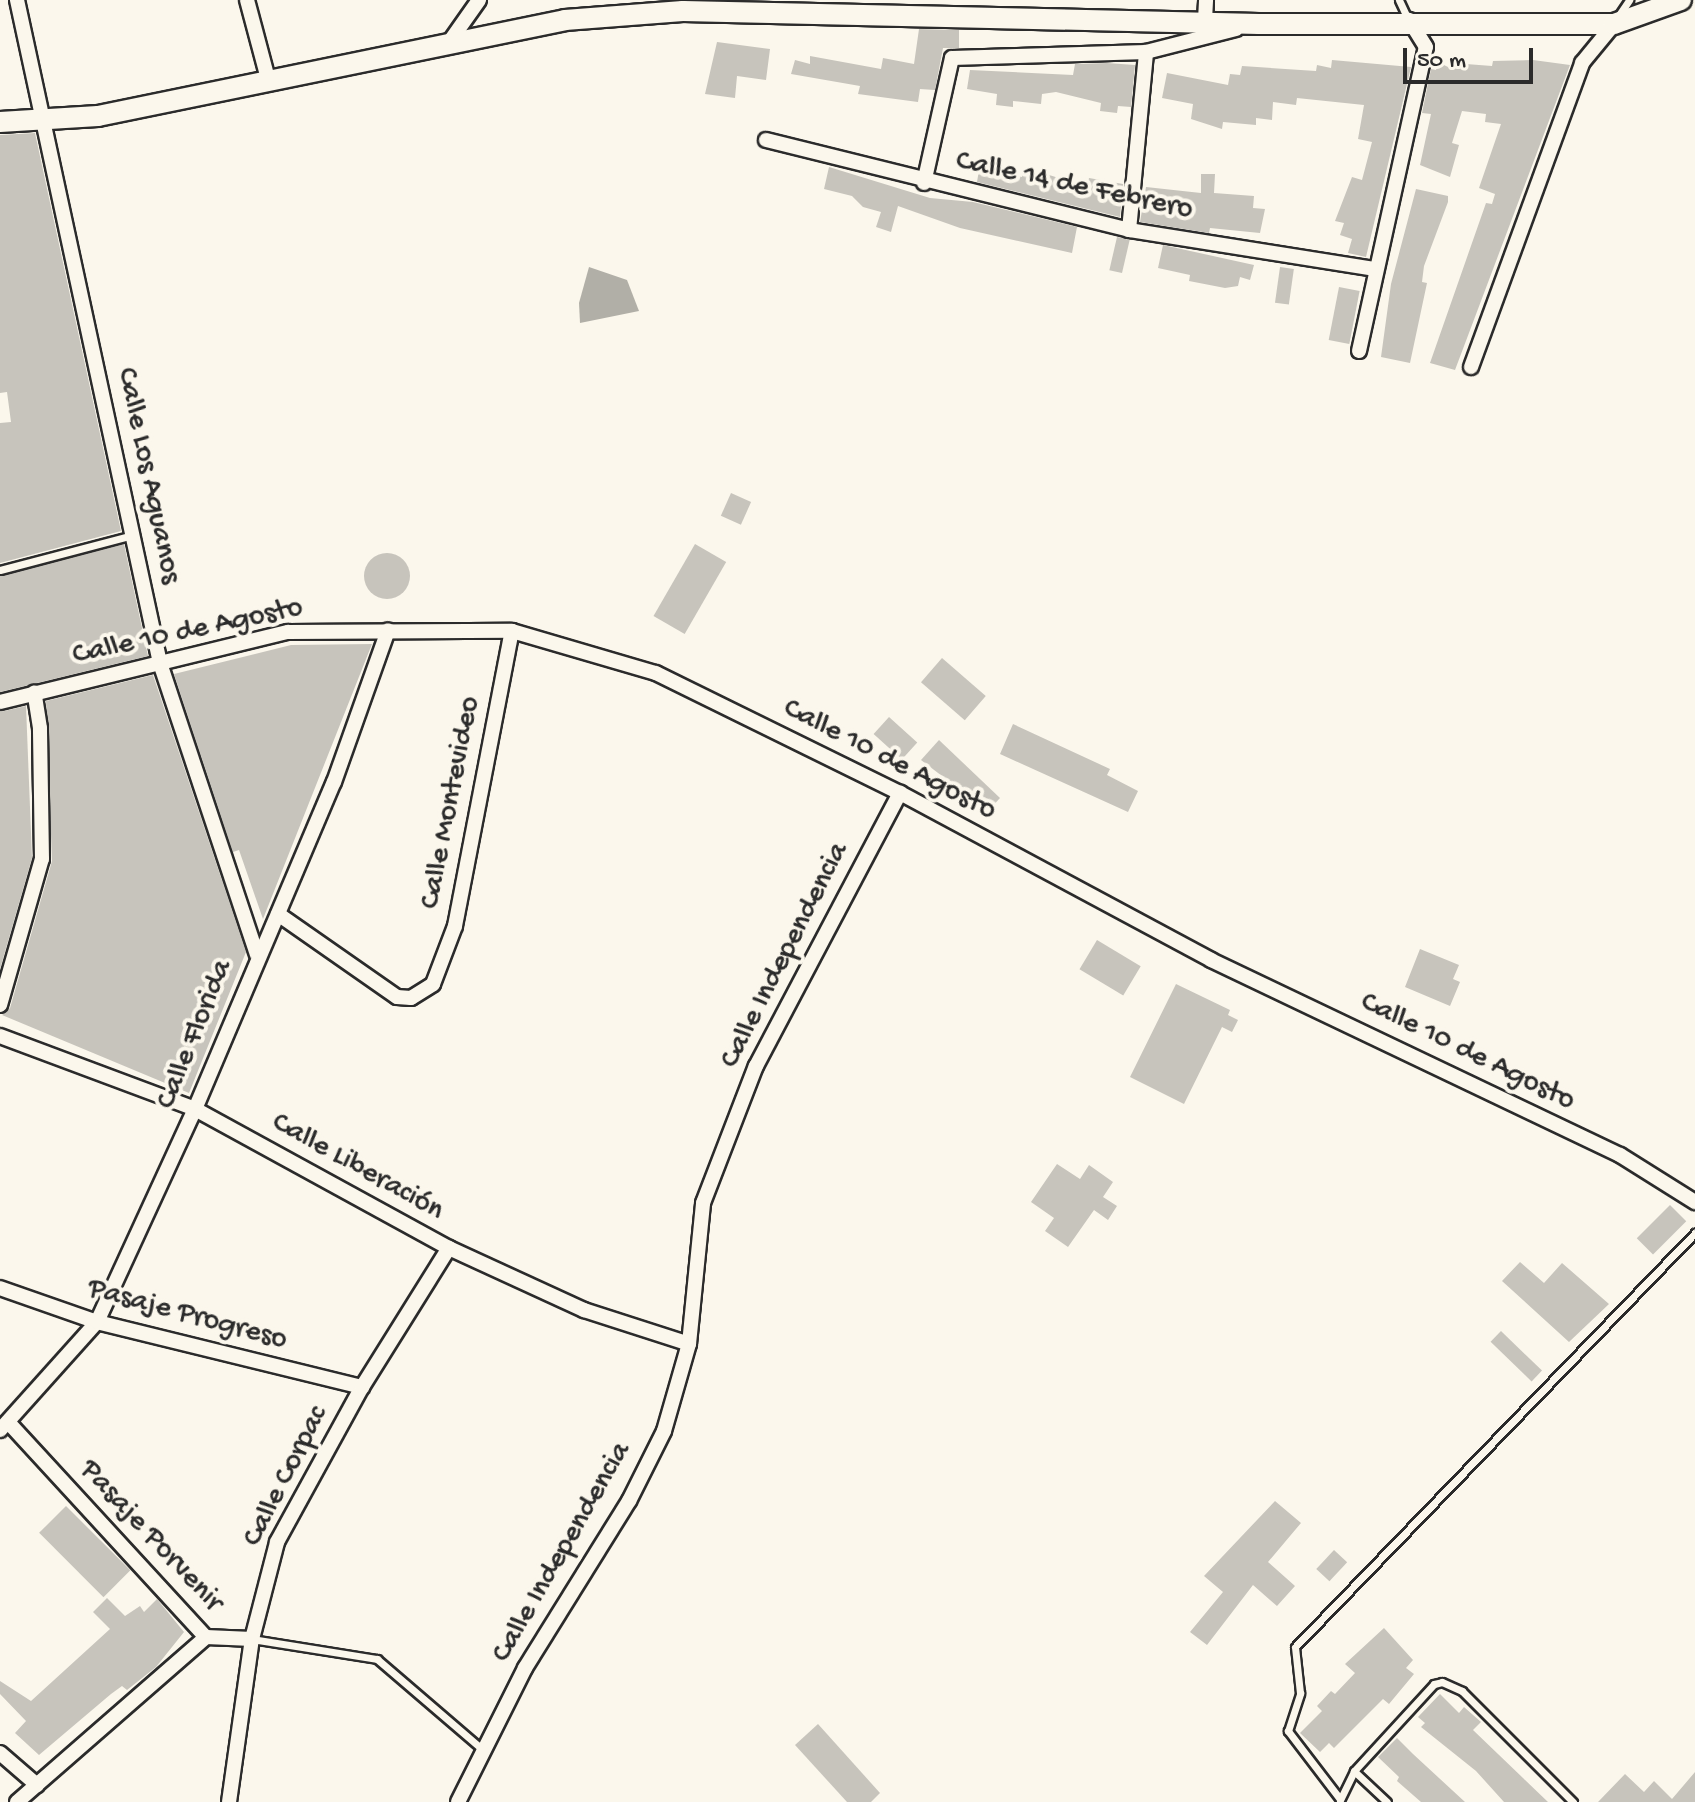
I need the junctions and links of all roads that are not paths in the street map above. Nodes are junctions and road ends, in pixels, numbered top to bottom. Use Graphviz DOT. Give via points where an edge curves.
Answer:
graph roads {
  1 [pos="17,0"];
  2 [pos="247,0"];
  3 [pos="479,0"];
  4 [pos="1399,0"];
  5 [pos="1629,0"];
  6 [pos="1681,0"];
  7 [pos="815,8"];
  8 [pos="1206,10"];
  9 [pos="1409,20"];
  10 [pos="1259,24"];
  11 [pos="1614,24"];
  12 [pos="448,44"];
  13 [pos="1146,52"];
  14 [pos="268,79"];
  15 [pos="46,120"];
  16 [pos="0,122"];
  17 [pos="766,140"];
  18 [pos="924,183"];
  19 [pos="1129,230"];
  20 [pos="1375,269"];
  21 [pos="1359,351"];
  22 [pos="1471,367"];
  23 [pos="133,535"];
  24 [pos="0,570"];
  25 [pos="388,630"];
  26 [pos="512,631"];
  27 [pos="160,663"];
  28 [pos="34,692"];
  29 [pos="0,702"];
  30 [pos="900,793"];
  31 [pos="278,914"];
  32 [pos="257,954"];
  33 [pos="0,1005"];
  34 [pos="0,1036"];
  35 [pos="195,1109"];
  36 [pos="1695,1202"];
  37 [pos="1695,1233"];
  38 [pos="449,1248"];
  39 [pos="0,1288"];
  40 [pos="97,1322"];
  41 [pos="689,1344"];
  42 [pos="362,1387"];
  43 [pos="4,1426"];
  44 [pos="206,1637"];
  45 [pos="252,1639"];
  46 [pos="482,1749"];
  47 [pos="0,1753"];
  48 [pos="1354,1771"];
  49 [pos="37,1785"];
  50 [pos="1340,1801"];
  51 [pos="17,1802"];
  52 [pos="229,1802"];
  53 [pos="458,1802"];
  54 [pos="1387,1802"];
  55 [pos="1573,1802"];
  1 -- 15 [label="street, Calle Los Aguanos"];
  2 -- 14 [label="street"];
  3 -- 12 [label="street"];
  4 -- 9 [label="lane"];
  5 -- 11 [label="lane"];
  6 -- 11 [label="main road"];
  7 -- 8 [label="main road"];
  7 -- 12 [label="main road" via="565,20"];
  8 -- 10 [label="main road"];
  9 -- 10 [label="main road"];
  9 -- 11 [label="main road"];
  9 -- 20 [label="street" via="1426,47"];
  10 -- 13 [label="street"];
  11 -- 22 [label="street" via="1582,63"];
  12 -- 14 [label="main road"];
  13 -- 18 [label="street" via="952,58"];
  13 -- 19 [label="street"];
  14 -- 15 [label="main road" via="98,116"];
  15 -- 16 [label="main road"];
  15 -- 23 [label="street, Calle Los Aguanos"];
  17 -- 18 [label="street, Calle 14 de Febrero"];
  18 -- 19 [label="street, Calle 14 de Febrero"];
  19 -- 20 [label="street, Calle 14 de Febrero"];
  20 -- 21 [label="street"];
  23 -- 24 [label="lane"];
  23 -- 27 [label="street, Calle Los Aguanos"];
  25 -- 26 [label="street, Calle 10 de Agosto"];
  25 -- 27 [label="street, Calle 10 de Agosto" via="288,632"];
  25 -- 31 [label="street, Calle Florida" via="334,782"];
  26 -- 30 [label="street, Calle 10 de Agosto" via="656,673"];
  26 -- 31 [label="street, Calle Montevideo" via="455,926 433,984 420,995 397,997"];
  27 -- 28 [label="street, Calle 10 de Agosto"];
  27 -- 32 [label="street, Calle Los Aguanos"];
  28 -- 29 [label="street, Calle 10 de Agosto"];
  28 -- 33 [label="street" via="40,728 42,859"];
  30 -- 36 [label="street, Calle 10 de Agosto" via="1211,960 1620,1155"];
  30 -- 41 [label="street, Calle Independencia" via="756,1066 703,1203"];
  31 -- 32 [label="street, Calle Florida"];
  32 -- 35 [label="street, Calle Florida"];
  34 -- 35 [label="street, Calle Liberación"];
  35 -- 38 [label="street, Calle Liberación"];
  35 -- 40 [label="street, Calle Florida"];
  37 -- 50 [label="lane" via="1295,1647 1300,1693 1288,1731"];
  38 -- 41 [label="street, Calle Liberación" via="584,1310"];
  38 -- 42 [label="street, Calle Corpac"];
  39 -- 40 [label="street, Pasaje Progreso"];
  40 -- 42 [label="street, Pasaje Progreso"];
  40 -- 43 [label="street, Calle Florida"];
  41 -- 46 [label="street, Calle Independencia" via="664,1431 629,1501 525,1668"];
  42 -- 45 [label="street, Calle Corpac" via="277,1542"];
  43 -- 44 [label="street, Pasaje Porvenir"];
  44 -- 45 [label="street, Pasaje Porvenir"];
  44 -- 49 [label="street"];
  45 -- 46 [label="lane, Pasaje Porvenir" via="377,1659"];
  45 -- 52 [label="street, Calle Corpac"];
  46 -- 53 [label="street, Calle Independencia"];
  47 -- 49 [label="street"];
  48 -- 50 [label="lane"];
  48 -- 54 [label="lane"];
  48 -- 55 [label="lane" via="1429,1688 1442,1682 1457,1685"];
  49 -- 51 [label="street"];
}
